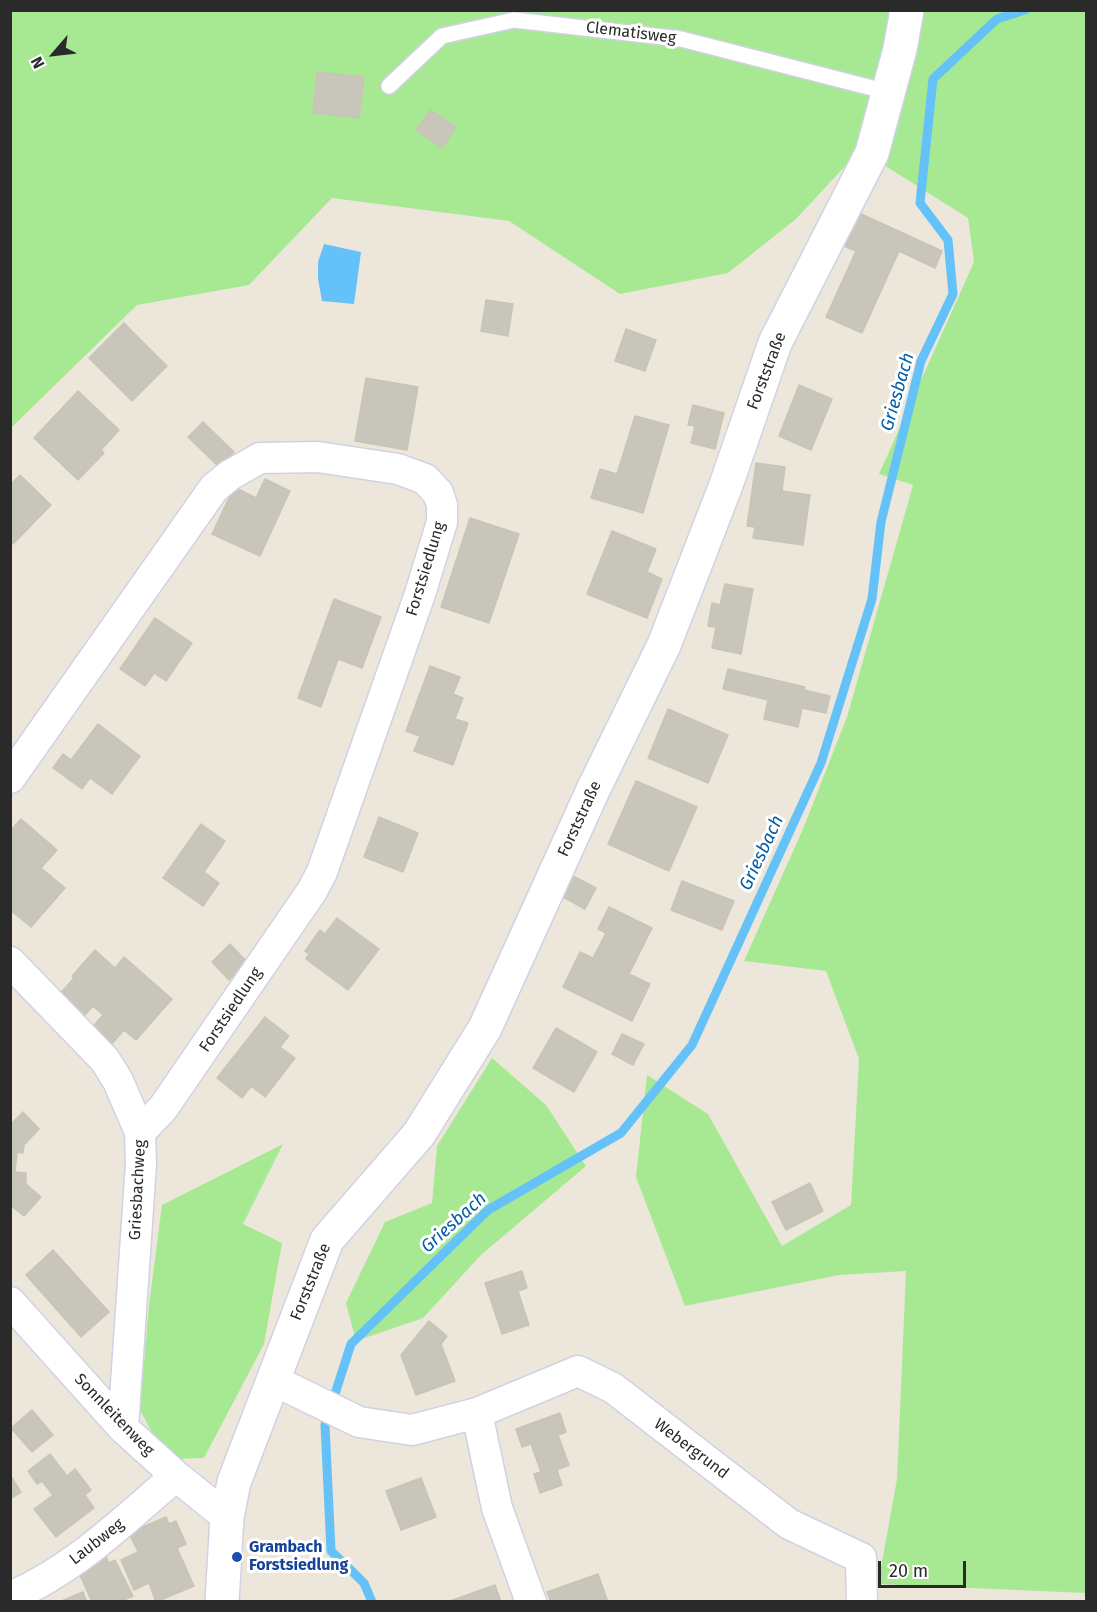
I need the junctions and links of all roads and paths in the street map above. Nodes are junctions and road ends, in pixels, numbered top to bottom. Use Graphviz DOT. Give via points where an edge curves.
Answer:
graph roads {
  1 [pos="907,10"];
  2 [pos="389,86"];
  3 [pos="888,92"];
  4 [pos="10,778"];
  5 [pos="10,962"];
  6 [pos="140,1132"];
  7 [pos="10,1302"];
  8 [pos="273,1380"];
  9 [pos="477,1413"];
  10 [pos="123,1428"];
  11 [pos="176,1476"];
  12 [pos="227,1517"];
  13 [pos="10,1597"];
  14 [pos="222,1602"];
  15 [pos="531,1602"];
  16 [pos="862,1602"];
  1 -- 3 [label="street, Forststraße"];
  2 -- 3 [label="lane, Clematisweg" via="442,36 514,20 681,39"];
  3 -- 8 [label="street, Forststraße" via="872,153 775,343 664,645 485,1028 419,1134 327,1239"];
  4 -- 6 [label="street, Forstsiedlung" via="214,488 230,475 260,458 318,457 398,469 425,480 438,493 442,522 420,594 322,872 163,1108"];
  5 -- 6 [label="street, Griesbachweg" via="105,1060"];
  6 -- 10 [label="street, Griesbachweg"];
  7 -- 10 [label="street, Sonnleitenweg"];
  8 -- 9 [label="street, Webergrund" via="359,1422 412,1430"];
  8 -- 12 [label="street, Forststraße" via="234,1482"];
  9 -- 15 [label="street" via="496,1508"];
  9 -- 16 [label="street, Webergrund" via="578,1371 613,1388 789,1524 861,1558"];
  10 -- 11 [label="street, Sonnleitenweg"];
  11 -- 12 [label="street, Sonnleitenweg"];
  11 -- 13 [label="street, Laubweg" via="72,1563"];
  12 -- 14 [label="street, Forststraße"];
}
